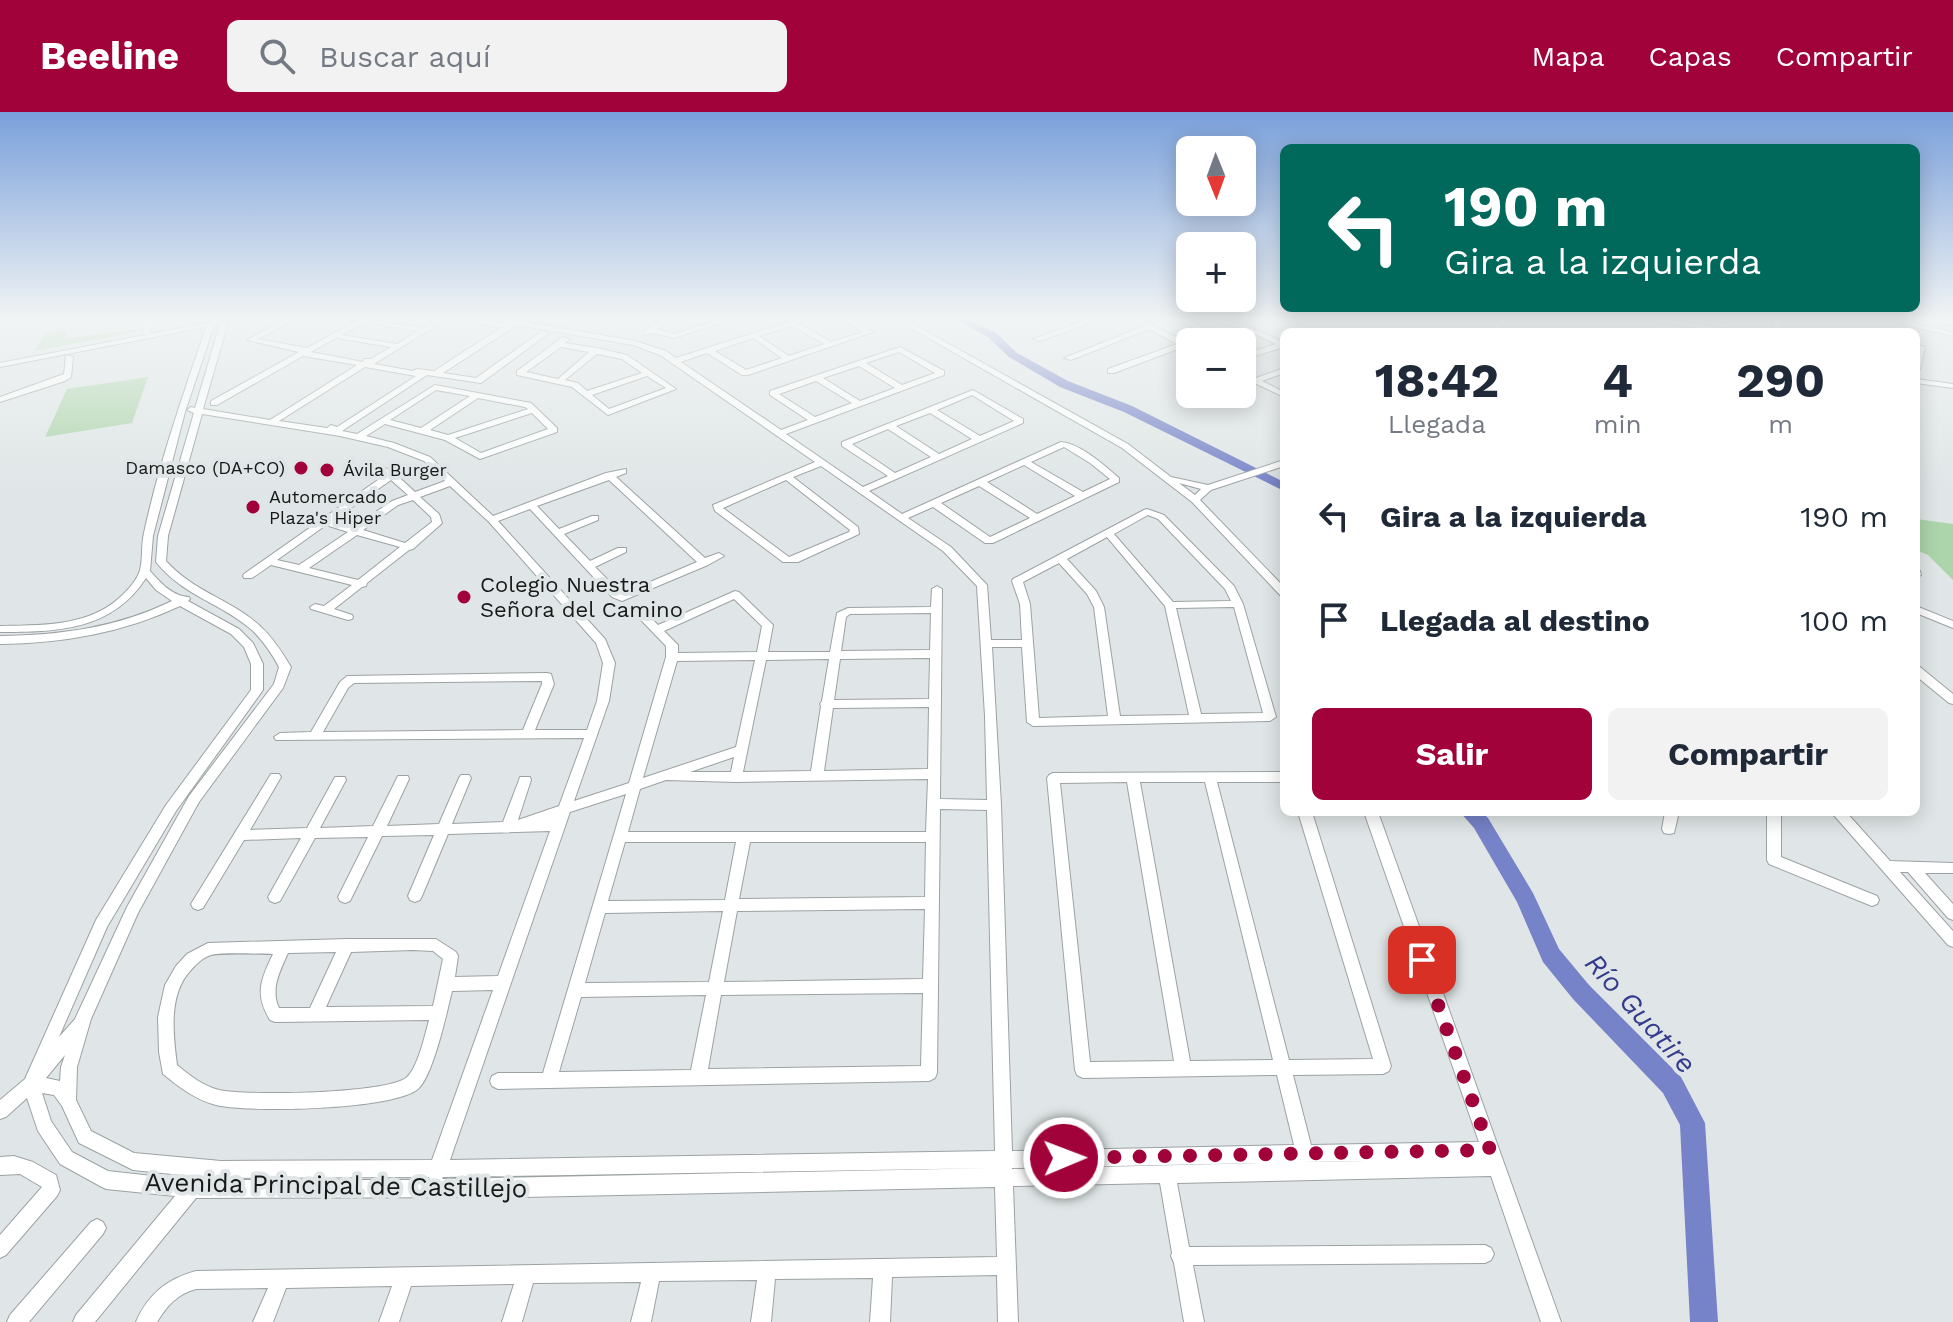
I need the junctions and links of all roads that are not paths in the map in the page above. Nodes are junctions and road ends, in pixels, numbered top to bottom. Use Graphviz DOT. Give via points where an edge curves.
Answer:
graph roads {
  1 [pos="67,375"];
  2 [pos="196,375"];
  3 [pos="206,375"];
  4 [pos="262,375"];
  5 [pos="344,375"];
  6 [pos="422,375"];
  7 [pos="445,375"];
  8 [pos="486,375"];
  9 [pos="534,375"];
  10 [pos="566,375"];
  11 [pos="641,375"];
  12 [pos="653,375"];
  13 [pos="696,375"];
  14 [pos="824,375"];
  15 [pos="880,375"];
  16 [pos="934,375"];
  17 [pos="999,375"];
  18 [pos="817,378"];
  19 [pos="561,380"];
  20 [pos="1256,381"];
  21 [pos="1920,382"];
  22 [pos="1953,386"];
  23 [pos="901,388"];
  24 [pos="1280,393"];
  25 [pos="585,394"];
  26 [pos="477,395"];
  27 [pos="0,400"];
  28 [pos="859,404"];
  29 [pos="930,409"];
  30 [pos="198,410"];
  31 [pos="534,410"];
  32 [pos="181,412"];
  33 [pos="271,418"];
  34 [pos="384,421"];
  35 [pos="815,421"];
  36 [pos="889,426"];
  37 [pos="423,431"];
  38 [pos="779,434"];
  39 [pos="359,437"];
  40 [pos="448,438"];
  41 [pos="979,439"];
  42 [pos="938,457"];
  43 [pos="1025,462"];
  44 [pos="820,463"];
  45 [pos="1280,464"];
  46 [pos="372,465"];
  47 [pos="623,471"];
  48 [pos="391,475"];
  49 [pos="609,475"];
  50 [pos="894,476"];
  51 [pos="787,477"];
  52 [pos="1165,477"];
  53 [pos="980,482"];
  54 [pos="449,483"];
  55 [pos="1208,488"];
  56 [pos="861,491"];
  57 [pos="412,496"];
  58 [pos="1082,496"];
  59 [pos="1195,500"];
  60 [pos="934,503"];
  61 [pos="531,505"];
  62 [pos="595,518"];
  63 [pos="900,518"];
  64 [pos="1037,518"];
  65 [pos="492,520"];
  66 [pos="325,522"];
  67 [pos="356,530"];
  68 [pos="558,533"];
  69 [pos="1108,533"];
  70 [pos="409,547"];
  71 [pos="622,550"];
  72 [pos="719,556"];
  73 [pos="1060,557"];
  74 [pos="269,561"];
  75 [pos="704,563"];
  76 [pos="590,565"];
  77 [pos="301,569"];
  78 [pos="145,571"];
  79 [pos="248,576"];
  80 [pos="362,584"];
  81 [pos="161,587"];
  82 [pos="937,589"];
  83 [pos="1280,589"];
  84 [pos="191,593"];
  85 [pos="128,598"];
  86 [pos="1238,604"];
  87 [pos="1170,605"];
  88 [pos="937,610"];
  89 [pos="1920,611"];
  90 [pos="643,616"];
  91 [pos="348,617"];
  92 [pos="1953,625"];
  93 [pos="0,629"];
  94 [pos="658,629"];
  95 [pos="0,640"];
  96 [pos="1029,643"];
  97 [pos="986,644"];
  98 [pos="937,654"];
  99 [pos="832,655"];
  100 [pos="762,656"];
  101 [pos="672,657"];
  102 [pos="1920,673"];
  103 [pos="1953,700"];
  104 [pos="936,703"];
  105 [pos="826,704"];
  106 [pos="1196,718"];
  107 [pos="1115,720"];
  108 [pos="591,734"];
  109 [pos="527,735"];
  110 [pos="280,737"];
  111 [pos="314,737"];
  112 [pos="742,750"];
  113 [pos="935,774"];
  114 [pos="817,776"];
  115 [pos="275,777"];
  116 [pos="736,777"];
  117 [pos="1280,777"];
  118 [pos="465,778"];
  119 [pos="659,778"];
  120 [pos="1133,778"];
  121 [pos="1210,778"];
  122 [pos="403,779"];
  123 [pos="340,780"];
  124 [pos="525,780"];
  125 [pos="637,782"];
  126 [pos="934,804"];
  127 [pos="994,805"];
  128 [pos="564,809"];
  129 [pos="1306,816"];
  130 [pos="1372,816"];
  131 [pos="1671,816"];
  132 [pos="1774,816"];
  133 [pos="1842,816"];
  134 [pos="558,826"];
  135 [pos="508,828"];
  136 [pos="443,829"];
  137 [pos="1669,829"];
  138 [pos="377,831"];
  139 [pos="311,833"];
  140 [pos="241,835"];
  141 [pos="619,837"];
  142 [pos="744,837"];
  143 [pos="934,837"];
  144 [pos="1887,866"];
  145 [pos="1912,867"];
  146 [pos="1953,868"];
  147 [pos="415,896"];
  148 [pos="275,897"];
  149 [pos="345,897"];
  150 [pos="1872,900"];
  151 [pos="731,903"];
  152 [pos="932,903"];
  153 [pos="198,904"];
  154 [pos="599,907"];
  155 [pos="1953,914"];
  156 [pos="1953,941"];
  157 [pos="347,945"];
  158 [pos="284,947"];
  159 [pos="503,983"];
  160 [pos="449,984"];
  161 [pos="931,986"];
  162 [pos="715,987"];
  163 [pos="575,990"];
  164 [pos="438,1013"];
  165 [pos="314,1016"];
  166 [pos="83,1019"];
  167 [pos="1183,1069"];
  168 [pos="1283,1069"];
  169 [pos="698,1077"];
  170 [pos="549,1080"];
  171 [pos="498,1081"];
  172 [pos="31,1084"];
  173 [pos="68,1100"];
  174 [pos="0,1111"];
  175 [pos="1305,1154"];
  176 [pos="1493,1158"];
  177 [pos="0,1166"];
  178 [pos="1004,1168"];
  179 [pos="208,1169"];
  180 [pos="438,1169"];
  181 [pos="1167,1174"];
  182 [pos="431,1188"];
  183 [pos="191,1189"];
  184 [pos="97,1228"];
  185 [pos="0,1249"];
  186 [pos="1485,1254"];
  187 [pos="1180,1256"];
  188 [pos="1005,1266"];
  189 [pos="883,1268"];
  190 [pos="767,1270"];
  191 [pos="652,1272"];
  192 [pos="526,1274"];
  193 [pos="405,1276"];
  194 [pos="281,1278"];
  195 [pos="17,1322"];
  196 [pos="83,1322"];
  197 [pos="146,1322"];
  198 [pos="263,1322"];
  199 [pos="389,1322"];
  200 [pos="512,1322"];
  201 [pos="641,1322"];
  202 [pos="761,1322"];
  203 [pos="880,1322"];
  204 [pos="1008,1322"];
  205 [pos="1194,1322"];
  206 [pos="1551,1322"];
  1 -- 27 [label="street"];
  2 -- 32 [label="street"];
  3 -- 30 [label="street, Avenida Principal de Castillejo"];
  4 -- 33 [label="street" via="214,403"];
  5 -- 33 [label="street"];
  6 -- 33 [label="street" via="338,430"];
  7 -- 8 [label="street" via="478,381"];
  9 -- 19 [label="street"];
  10 -- 19 [label="street"];
  11 -- 25 [label="street"];
  12 -- 25 [label="street" via="672,389 608,412"];
  13 -- 38 [label="street"];
  14 -- 18 [label="street"];
  15 -- 23 [label="street"];
  16 -- 23 [label="street"];
  17 -- 52 [label="street" via="1125,446"];
  18 -- 28 [label="street"];
  18 -- 35 [label="street" via="773,393"];
  19 -- 25 [label="street"];
  20 -- 24 [label="street"];
  21 -- 22 [label="street"];
  23 -- 28 [label="street"];
  26 -- 31 [label="street"];
  26 -- 34 [label="street" via="435,387"];
  26 -- 37 [label="street"];
  28 -- 35 [label="street"];
  29 -- 36 [label="street"];
  29 -- 41 [label="street"];
  29 -- 41 [label="street" via="973,392 1020,421"];
  30 -- 32 [label="street"];
  30 -- 33 [label="street"];
  30 -- 84 [label="street, Avenida Principal de Castillejo" via="161,553 167,570"];
  31 -- 40 [label="street"];
  31 -- 40 [label="street" via="554,430 480,456"];
  32 -- 78 [label="street" via="148,536"];
  33 -- 39 [label="street"];
  34 -- 37 [label="street"];
  34 -- 39 [label="street"];
  35 -- 38 [label="street"];
  36 -- 42 [label="street"];
  36 -- 50 [label="street" via="845,444"];
  37 -- 40 [label="street"];
  38 -- 44 [label="street"];
  39 -- 54 [label="street" via="427,459"];
  41 -- 42 [label="street"];
  42 -- 50 [label="street"];
  43 -- 53 [label="street"];
  43 -- 58 [label="street"];
  43 -- 58 [label="street" via="1064,444 1116,480"];
  44 -- 51 [label="street"];
  44 -- 56 [label="street"];
  45 -- 55 [label="street"];
  46 -- 48 [label="street"];
  47 -- 49 [label="street"];
  48 -- 57 [label="street"];
  48 -- 66 [label="street"];
  49 -- 61 [label="street"];
  49 -- 75 [label="street"];
  50 -- 56 [label="street"];
  51 -- 51 [label="street" via="718,509 787,560 854,534 855,529"];
  52 -- 55 [label="street"];
  52 -- 59 [label="street"];
  53 -- 60 [label="street"];
  53 -- 64 [label="street"];
  54 -- 57 [label="street"];
  54 -- 65 [label="street"];
  55 -- 59 [label="street"];
  56 -- 63 [label="street"];
  57 -- 67 [label="street"];
  57 -- 70 [label="street" via="436,516 437,523"];
  58 -- 64 [label="street"];
  59 -- 83 [label="street"];
  60 -- 63 [label="street"];
  60 -- 64 [label="street" via="989,541"];
  61 -- 65 [label="street"];
  61 -- 68 [label="street"];
  62 -- 68 [label="street"];
  63 -- 97 [label="street" via="947,549 982,585"];
  65 -- 108 [label="street" via="601,642 609,663"];
  66 -- 67 [label="street"];
  66 -- 74 [label="street"];
  67 -- 70 [label="street"];
  67 -- 77 [label="street"];
  68 -- 76 [label="street"];
  69 -- 73 [label="street"];
  69 -- 86 [label="street" via="1147,512 1161,517 1230,588"];
  69 -- 87 [label="street"];
  70 -- 80 [label="street"];
  71 -- 76 [label="street"];
  72 -- 75 [label="street"];
  73 -- 96 [label="street" via="1017,581"];
  73 -- 107 [label="street" via="1099,607"];
  74 -- 77 [label="street"];
  74 -- 79 [label="street"];
  75 -- 76 [label="street" via="622,598"];
  77 -- 80 [label="street"];
  78 -- 81 [label="street, Avenida Principal de Castillejo"];
  78 -- 85 [label="street"];
  80 -- 91 [label="street" via="321,608"];
  81 -- 84 [label="street, Avenida Principal de Castillejo"];
  81 -- 85 [label="street"];
  82 -- 88 [label="street"];
  84 -- 95 [label="street" via="130,625 100,633"];
  84 -- 166 [label="street, Avenida Principal de Castillejo" via="239,612 271,641 285,667 279,685 194,799 132,911"];
  84 -- 172 [label="street, Avenida Principal de Castillejo" via="255,649 261,668 257,690 171,808 101,924"];
  85 -- 93 [label="street" via="110,611 69,626"];
  86 -- 87 [label="street"];
  86 -- 106 [label="street" via="1270,717"];
  87 -- 106 [label="street"];
  88 -- 98 [label="street"];
  88 -- 99 [label="street" via="848,611 841,615"];
  89 -- 92 [label="street"];
  90 -- 94 [label="street"];
  94 -- 100 [label="street" via="735,594 768,625"];
  94 -- 101 [label="street" via="672,645"];
  96 -- 97 [label="street"];
  96 -- 107 [label="street" via="1033,722"];
  97 -- 127 [label="street"];
  98 -- 99 [label="street"];
  98 -- 104 [label="street"];
  99 -- 100 [label="street"];
  99 -- 105 [label="street"];
  100 -- 101 [label="street"];
  100 -- 112 [label="street"];
  101 -- 125 [label="street"];
  102 -- 103 [label="street"];
  104 -- 105 [label="street"];
  104 -- 113 [label="street"];
  105 -- 114 [label="street"];
  106 -- 107 [label="street"];
  108 -- 109 [label="street"];
  108 -- 128 [label="street"];
  109 -- 111 [label="street"];
  109 -- 111 [label="street" via="547,677 351,679"];
  110 -- 111 [label="street"];
  112 -- 116 [label="street"];
  112 -- 119 [label="street"];
  113 -- 114 [label="street"];
  113 -- 126 [label="street"];
  114 -- 116 [label="street"];
  115 -- 140 [label="street"];
  116 -- 119 [label="street"];
  117 -- 121 [label="street"];
  118 -- 136 [label="street"];
  119 -- 125 [label="street"];
  120 -- 121 [label="street"];
  120 -- 167 [label="street"];
  120 -- 167 [label="street" via="1053,778 1083,1070"];
  121 -- 168 [label="street"];
  122 -- 138 [label="street"];
  123 -- 139 [label="street"];
  124 -- 135 [label="street"];
  125 -- 128 [label="street"];
  125 -- 141 [label="street"];
  126 -- 127 [label="street"];
  126 -- 143 [label="street"];
  127 -- 178 [label="street"];
  128 -- 134 [label="street"];
  128 -- 135 [label="street"];
  129 -- 168 [label="street" via="1383,1066"];
  130 -- 176 [label="street"];
  131 -- 137 [label="street"];
  132 -- 150 [label="street" via="1774,860"];
  133 -- 144 [label="street"];
  134 -- 135 [label="street"];
  134 -- 159 [label="street"];
  135 -- 136 [label="street"];
  136 -- 138 [label="street"];
  136 -- 147 [label="street"];
  138 -- 139 [label="street"];
  138 -- 149 [label="street"];
  139 -- 140 [label="street"];
  139 -- 148 [label="street"];
  140 -- 153 [label="street"];
  141 -- 142 [label="street"];
  141 -- 154 [label="street"];
  142 -- 143 [label="street"];
  142 -- 151 [label="street"];
  143 -- 152 [label="street"];
  144 -- 145 [label="street"];
  144 -- 156 [label="street"];
  145 -- 146 [label="street"];
  145 -- 155 [label="street"];
  151 -- 152 [label="street"];
  151 -- 154 [label="street"];
  151 -- 162 [label="street"];
  152 -- 161 [label="street"];
  154 -- 163 [label="street"];
  157 -- 158 [label="street"];
  157 -- 160 [label="street" via="436,945 451,956"];
  157 -- 165 [label="street"];
  158 -- 164 [label="street" via="208,949 190,957 173,981 164,1026 169,1069 193,1089 225,1099 399,1092 413,1082"];
  158 -- 165 [label="street" via="267,984 269,1008 275,1015"];
  159 -- 160 [label="street"];
  159 -- 180 [label="street"];
  160 -- 164 [label="street"];
  161 -- 162 [label="street"];
  161 -- 169 [label="street" via="929,1073"];
  162 -- 163 [label="street"];
  162 -- 169 [label="street"];
  163 -- 170 [label="street"];
  164 -- 165 [label="street"];
  166 -- 172 [label="street"];
  166 -- 173 [label="street, Avenida Principal de Castillejo" via="69,1067"];
  167 -- 168 [label="street"];
  168 -- 175 [label="street"];
  169 -- 170 [label="street"];
  170 -- 171 [label="street"];
  172 -- 173 [label="street" via="58,1088"];
  172 -- 174 [label="street"];
  172 -- 183 [label="street, Avenida Principal de Castillejo" via="44,1125 66,1158 106,1180"];
  173 -- 179 [label="street, Avenida Principal de Castillejo" via="85,1137 133,1161"];
  175 -- 176 [label="street, Avenida Principal de Castillejo"];
  175 -- 178 [label="street, Avenida Principal de Castillejo"];
  176 -- 181 [label="street, Avenida Principal de Castillejo"];
  176 -- 206 [label="street"];
  177 -- 185 [label="street" via="24,1166 50,1181 51,1190"];
  178 -- 180 [label="street, Avenida Principal de Castillejo"];
  178 -- 181 [label="street, Avenida Principal de Castillejo"];
  178 -- 182 [label="street, Avenida Principal de Castillejo"];
  178 -- 188 [label="street"];
  179 -- 180 [label="street, Avenida Principal de Castillejo"];
  179 -- 183 [label="street"];
  180 -- 182 [label="street"];
  181 -- 187 [label="street"];
  182 -- 183 [label="street, Avenida Principal de Castillejo"];
  183 -- 196 [label="street"];
  184 -- 195 [label="street"];
  186 -- 187 [label="street"];
  187 -- 205 [label="street"];
  188 -- 189 [label="street"];
  188 -- 204 [label="street"];
  189 -- 190 [label="street"];
  189 -- 203 [label="street"];
  190 -- 191 [label="street"];
  190 -- 202 [label="street"];
  191 -- 192 [label="street"];
  191 -- 201 [label="street"];
  192 -- 193 [label="street"];
  192 -- 200 [label="street"];
  193 -- 194 [label="street"];
  193 -- 199 [label="street"];
  194 -- 197 [label="street" via="178,1284 159,1297"];
  194 -- 198 [label="street"];
}
